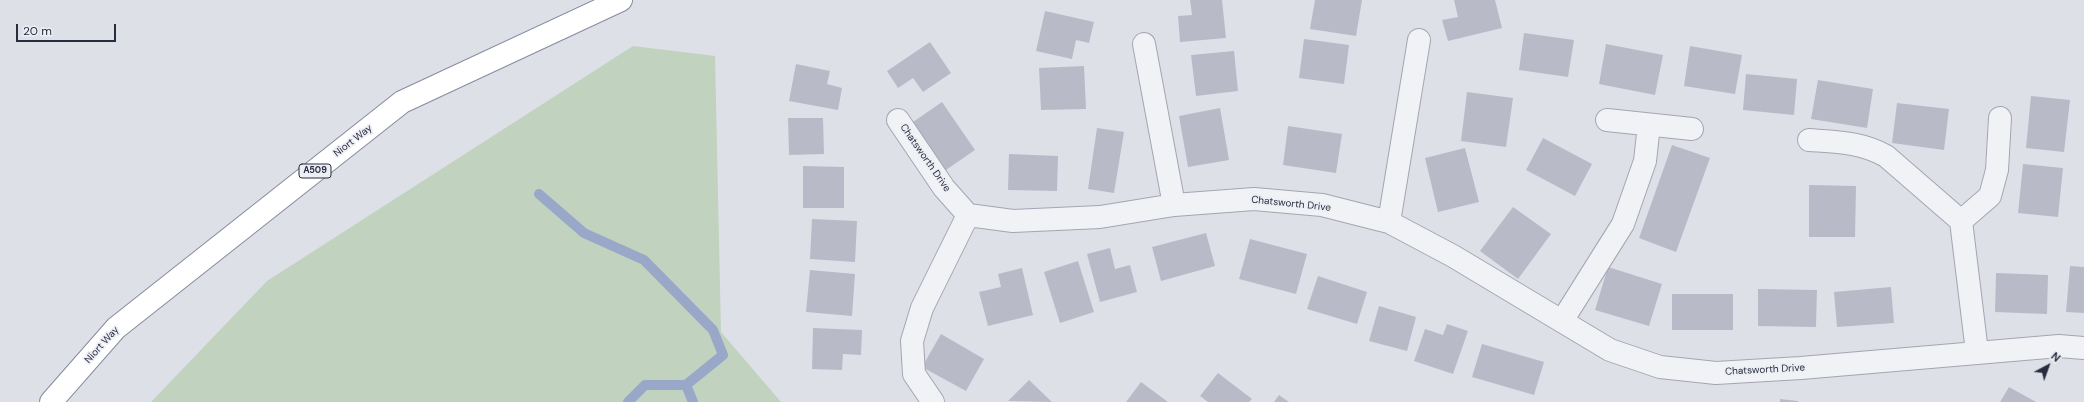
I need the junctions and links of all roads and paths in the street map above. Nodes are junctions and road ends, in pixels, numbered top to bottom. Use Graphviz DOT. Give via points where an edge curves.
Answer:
graph roads {
  1 [pos="621,0"];
  2 [pos="1419,40"];
  3 [pos="1144,44"];
  4 [pos="2000,118"];
  5 [pos="898,120"];
  6 [pos="1607,120"];
  7 [pos="1649,125"];
  8 [pos="1692,129"];
  9 [pos="1809,140"];
  10 [pos="1174,204"];
  11 [pos="968,214"];
  12 [pos="1961,221"];
  13 [pos="1389,222"];
  14 [pos="1562,321"];
  15 [pos="2084,348"];
  16 [pos="1977,352"];
  17 [pos="51,402"];
  18 [pos="933,402"];
  1 -- 17 [label="highway, Niort Way / A509" via="402,102 116,328"];
  2 -- 13 [label="street"];
  3 -- 10 [label="street"];
  4 -- 12 [label="street" via="1998,170 1990,196"];
  5 -- 11 [label="street, Chatsworth Drive" via="944,188"];
  6 -- 7 [label="street"];
  7 -- 8 [label="street"];
  7 -- 14 [label="street" via="1645,161 1624,224"];
  9 -- 12 [label="street" via="1855,143 1872,148 1886,156"];
  10 -- 11 [label="street, Chatsworth Drive" via="1092,217 1013,221"];
  10 -- 13 [label="street, Chatsworth Drive" via="1254,199 1322,205"];
  11 -- 18 [label="street" via="922,308 912,341 914,374"];
  12 -- 16 [label="street"];
  13 -- 14 [label="street, Chatsworth Drive" via="1453,256"];
  14 -- 16 [label="street, Chatsworth Drive" via="1610,350 1660,367 1716,373"];
  15 -- 16 [label="street, Chatsworth Drive" via="2059,346"];
}
